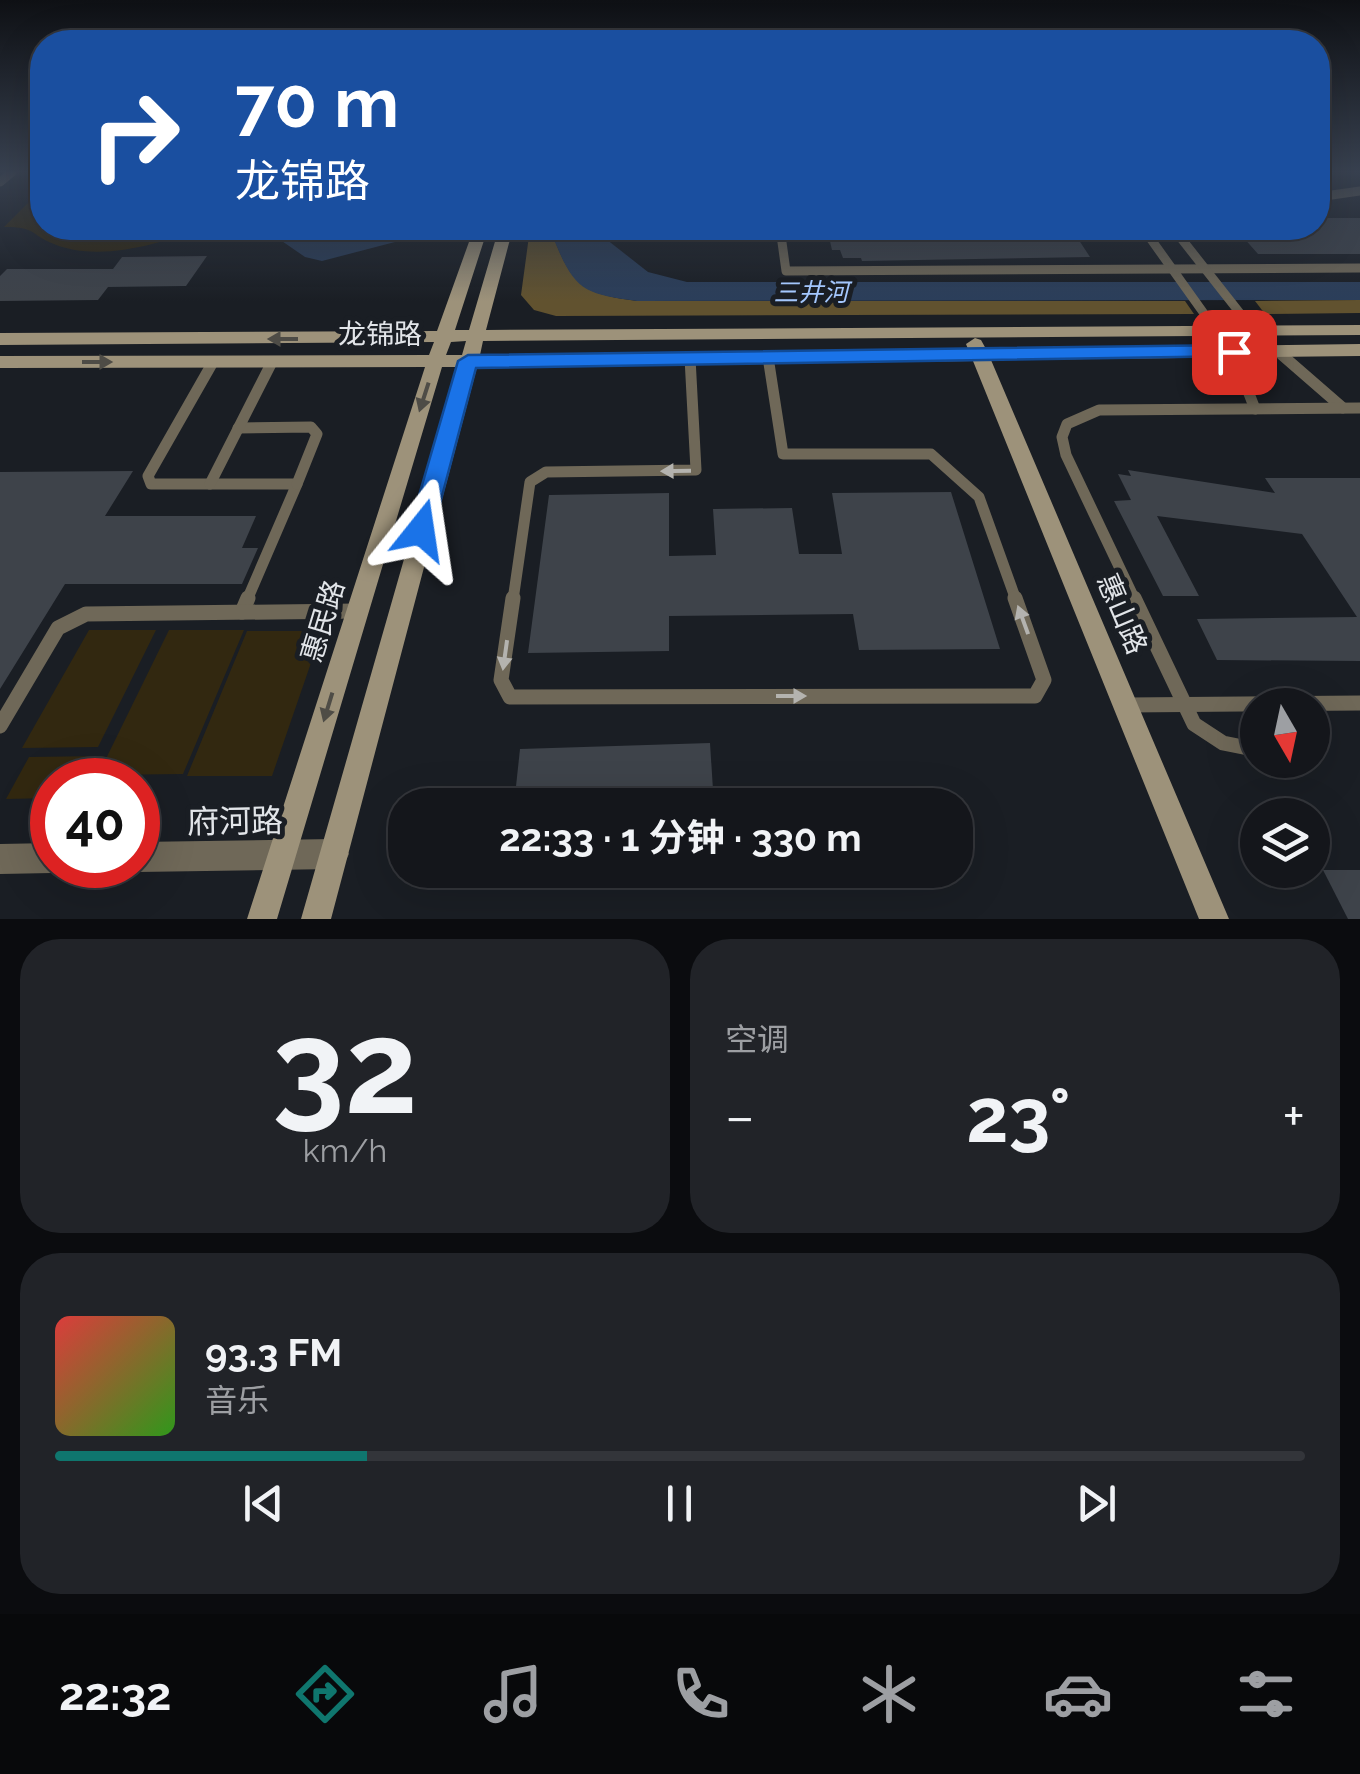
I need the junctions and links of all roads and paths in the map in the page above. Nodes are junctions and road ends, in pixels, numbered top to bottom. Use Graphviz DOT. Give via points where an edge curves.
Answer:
graph roads {
  1 [pos="478,240"];
  2 [pos="502,240"];
  3 [pos="782,240"];
  4 [pos="1152,240"];
  5 [pos="1183,240"];
  6 [pos="1360,268"];
  7 [pos="1179,274"];
  8 [pos="1210,274"];
  9 [pos="1360,330"];
  10 [pos="1220,331"];
  11 [pos="1254,331"];
  12 [pos="445,338"];
  13 [pos="0,339"];
  14 [pos="975,344"];
  15 [pos="472,350"];
  16 [pos="1360,350"];
  17 [pos="1273,351"];
  18 [pos="1234,352"];
  19 [pos="768,357"];
  20 [pos="690,358"];
  21 [pos="436,361"];
  22 [pos="0,362"];
  23 [pos="213,362"];
  24 [pos="272,362"];
  25 [pos="1255,408"];
  26 [pos="1343,408"];
  27 [pos="1360,408"];
  28 [pos="238,428"];
  29 [pos="210,484"];
  30 [pos="297,484"];
  31 [pos="358,610"];
  32 [pos="242,612"];
  33 [pos="1360,703"];
  34 [pos="1184,704"];
  35 [pos="1128,705"];
  36 [pos="0,726"];
  37 [pos="1240,750"];
  38 [pos="334,854"];
  39 [pos="282,855"];
  40 [pos="160,857"];
  41 [pos="30,858"];
  42 [pos="0,859"];
  43 [pos="262,919"];
  44 [pos="316,919"];
  45 [pos="1214,919"];
  1 -- 12 [label="main road, 惠民路"];
  2 -- 15 [label="main road"];
  3 -- 7 [label="lane" via="786,271"];
  4 -- 7 [label="lane"];
  5 -- 8 [label="lane"];
  6 -- 8 [label="lane"];
  7 -- 8 [label="lane"];
  7 -- 10 [label="lane"];
  8 -- 11 [label="lane"];
  9 -- 11 [label="main road, 龙锦路"];
  10 -- 11 [label="main road, 龙锦路"];
  10 -- 14 [label="main road, 龙锦路"];
  10 -- 18 [label="lane"];
  11 -- 17 [label="lane"];
  12 -- 13 [label="main road, 龙锦路, one-way"];
  12 -- 15 [label="main road, 龙锦路"];
  12 -- 21 [label="main road, 惠民路"];
  14 -- 15 [label="main road, 龙锦路"];
  14 -- 18 [label="main road, 龙锦路"];
  14 -- 19 [label="main road, 龙锦路"];
  14 -- 35 [label="main road, 惠山路"];
  15 -- 20 [label="main road, 龙锦路"];
  15 -- 21 [label="main road, 龙锦路"];
  15 -- 38 [label="main road"];
  16 -- 17 [label="main road, 龙锦路"];
  17 -- 18 [label="main road, 龙锦路"];
  17 -- 26 [label="lane"];
  18 -- 25 [label="lane"];
  19 -- 20 [label="main road, 龙锦路"];
  20 -- 19 [label="lane, one-way" via="696,470 546,472 530,482 501,680 510,697 1034,696 1044,680 979,497 931,454 783,454"];
  21 -- 24 [label="main road, 龙锦路"];
  21 -- 31 [label="main road, 惠民路, one-way"];
  22 -- 23 [label="main road, 龙锦路, one-way"];
  23 -- 24 [label="main road, 龙锦路"];
  23 -- 29 [label="lane" via="148,476 151,484"];
  24 -- 28 [label="lane"];
  25 -- 26 [label="lane"];
  25 -- 34 [label="lane" via="1100,410 1067,424 1062,437"];
  26 -- 27 [label="lane"];
  28 -- 29 [label="lane"];
  28 -- 30 [label="lane" via="311,427 318,434"];
  29 -- 30 [label="lane"];
  30 -- 32 [label="lane"];
  31 -- 32 [label="lane"];
  31 -- 39 [label="main road, 惠民路, one-way"];
  32 -- 36 [label="lane" via="86,614 58,628"];
  33 -- 34 [label="lane"];
  34 -- 35 [label="lane"];
  34 -- 37 [label="lane" via="1194,724"];
  35 -- 45 [label="main road, 惠山路"];
  38 -- 39 [label="street, 府河路"];
  38 -- 44 [label="main road"];
  39 -- 40 [label="street, 府河路"];
  39 -- 43 [label="main road, 惠民路"];
  41 -- 42 [label="street"];
}
